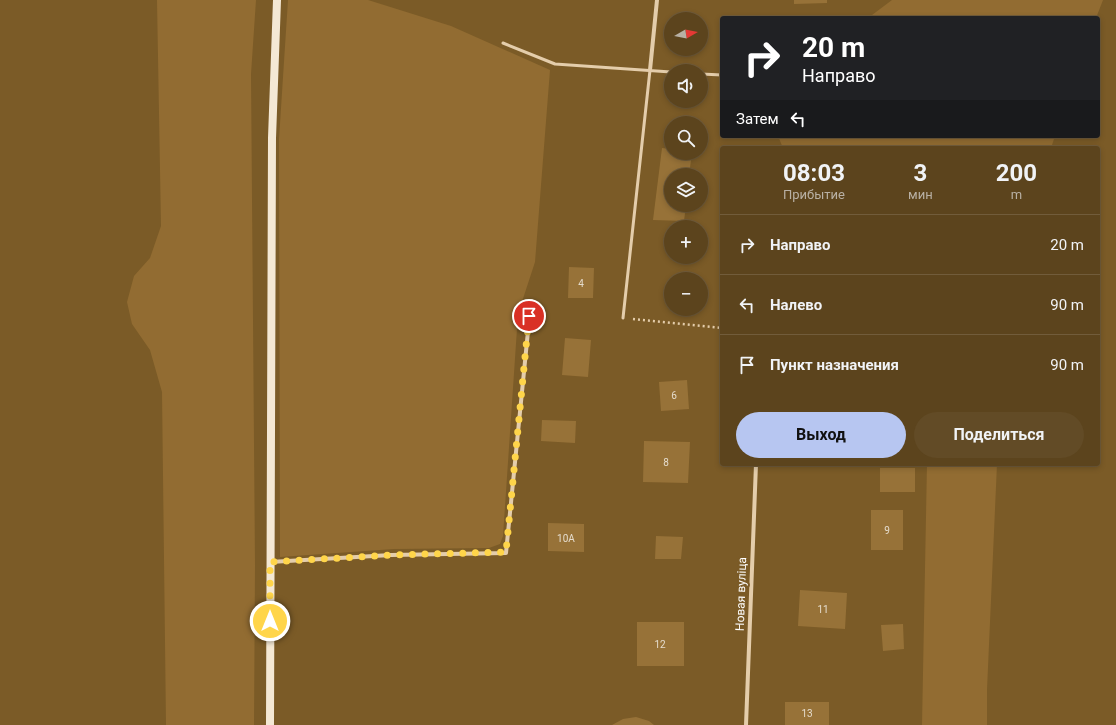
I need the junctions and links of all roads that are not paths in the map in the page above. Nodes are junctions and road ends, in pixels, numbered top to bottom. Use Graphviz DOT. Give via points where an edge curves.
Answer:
graph roads {
  1 [pos="276,0"];
  2 [pos="657,0"];
  3 [pos="503,43"];
  4 [pos="650,70"];
  5 [pos="664,71"];
  6 [pos="708,74"];
  7 [pos="720,75"];
  8 [pos="531,301"];
  9 [pos="623,318"];
  10 [pos="756,466"];
  11 [pos="270,562"];
  12 [pos="270,725"];
  13 [pos="746,725"];
  1 -- 11 [label="main road" via="272,138"];
  2 -- 4 [label="street"];
  3 -- 4 [label="lane" via="555,64"];
  4 -- 5 [label="lane"];
  4 -- 9 [label="lane"];
  6 -- 7 [label="lane"];
  8 -- 11 [label="street" via="506,552"];
  10 -- 13 [label="street, Новая вуліца"];
  11 -- 12 [label="main road"];
}
